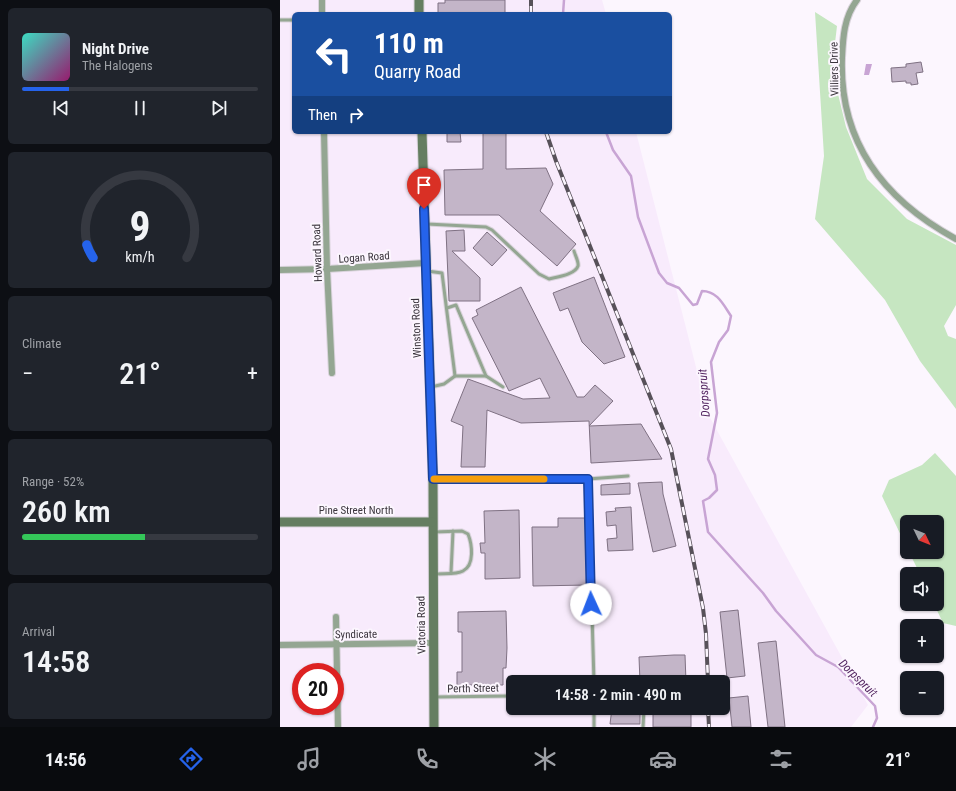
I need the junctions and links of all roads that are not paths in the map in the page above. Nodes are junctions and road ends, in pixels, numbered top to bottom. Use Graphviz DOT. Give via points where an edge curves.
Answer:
graph roads {
  1 [pos="322,0"];
  2 [pos="419,0"];
  3 [pos="857,0"];
  4 [pos="322,12"];
  5 [pos="419,12"];
  6 [pos="280,20"];
  7 [pos="292,20"];
  8 [pos="324,134"];
  9 [pos="422,134"];
  10 [pos="424,224"];
  11 [pos="956,239"];
  12 [pos="574,251"];
  13 [pos="426,267"];
  14 [pos="327,269"];
  15 [pos="280,270"];
  16 [pos="447,308"];
  17 [pos="332,374"];
  18 [pos="455,376"];
  19 [pos="486,376"];
  20 [pos="503,387"];
  21 [pos="430,388"];
  22 [pos="628,476"];
  23 [pos="433,479"];
  24 [pos="588,479"];
  25 [pos="280,522"];
  26 [pos="432,527"];
  27 [pos="453,531"];
  28 [pos="451,573"];
  29 [pos="432,574"];
  30 [pos="336,617"];
  31 [pos="432,643"];
  32 [pos="337,644"];
  33 [pos="280,645"];
  34 [pos="594,675"];
  35 [pos="506,696"];
  36 [pos="434,697"];
  37 [pos="594,715"];
  38 [pos="644,715"];
  39 [pos="338,727"];
  40 [pos="434,727"];
  41 [pos="594,727"];
  42 [pos="643,727"];
  1 -- 4 [label="street"];
  2 -- 5 [label="street"];
  3 -- 11 [label="street, Villiers Drive" via="847,18 842,70 844,103 857,142 878,176 904,205"];
  6 -- 7 [label="lane"];
  8 -- 14 [label="street, Howard Road"];
  9 -- 10 [label="street, Winston Road"];
  10 -- 12 [label="lane" via="486,227 539,274 549,279 573,272 577,268"];
  10 -- 13 [label="street, Winston Road"];
  13 -- 14 [label="street, Logan Road"];
  13 -- 16 [label="lane" via="442,273"];
  13 -- 21 [label="street, Winston Road"];
  14 -- 15 [label="street, Logan Road"];
  14 -- 17 [label="street, Howard Road"];
  16 -- 18 [label="lane"];
  16 -- 19 [label="lane" via="456,305"];
  18 -- 19 [label="lane"];
  18 -- 21 [label="lane" via="444,384"];
  19 -- 20 [label="lane"];
  21 -- 23 [label="street, Winston Road"];
  22 -- 24 [label="lane"];
  23 -- 24 [label="lane"];
  23 -- 26 [label="street, Winston Road"];
  24 -- 34 [label="lane"];
  25 -- 26 [label="street, Pine Street North"];
  26 -- 27 [label="lane"];
  26 -- 29 [label="street, Victoria Road"];
  27 -- 28 [label="lane"];
  27 -- 28 [label="lane" via="468,534 471,561 462,572"];
  28 -- 29 [label="lane"];
  29 -- 31 [label="street, Victoria Road"];
  30 -- 32 [label="street"];
  31 -- 32 [label="street, Syndicate"];
  31 -- 36 [label="street, Victoria Road"];
  32 -- 33 [label="street, Syndicate"];
  32 -- 39 [label="street"];
  35 -- 36 [label="lane, Perth Street"];
  36 -- 40 [label="street, Victoria Road"];
  37 -- 41 [label="lane"];
  38 -- 42 [label="lane"];
}
